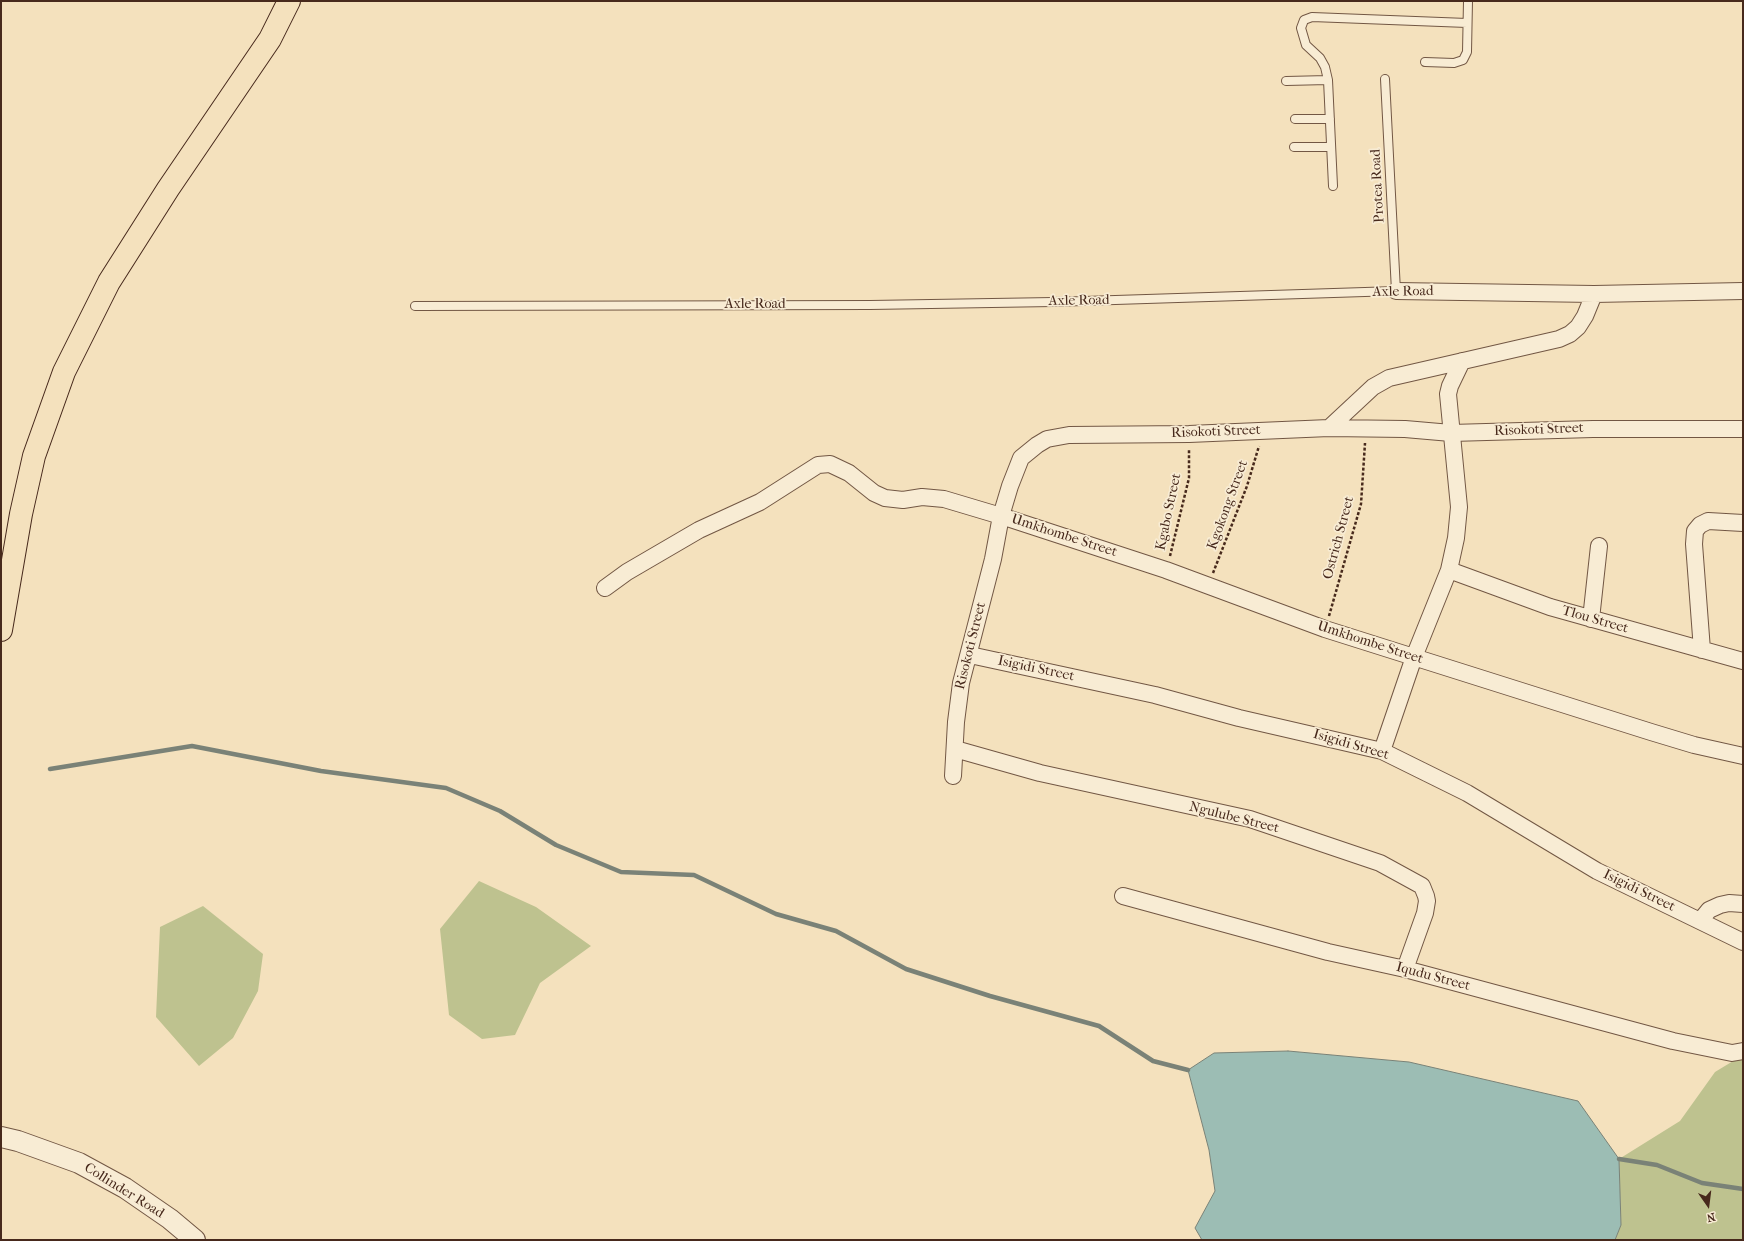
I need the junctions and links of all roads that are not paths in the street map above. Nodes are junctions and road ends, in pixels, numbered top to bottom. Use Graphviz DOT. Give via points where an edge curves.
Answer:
graph roads {
  1 [pos="289,1"];
  2 [pos="1468,1"];
  3 [pos="1467,23"];
  4 [pos="1425,62"];
  5 [pos="1386,79"];
  6 [pos="1328,80"];
  7 [pos="1286,81"];
  8 [pos="1295,119"];
  9 [pos="1330,119"];
  10 [pos="1294,147"];
  11 [pos="1332,147"];
  12 [pos="1333,186"];
  13 [pos="1396,291"];
  14 [pos="1743,291"];
  15 [pos="1594,294"];
  16 [pos="415,306"];
  17 [pos="1462,361"];
  18 [pos="1329,428"];
  19 [pos="1743,428"];
  20 [pos="1451,433"];
  21 [pos="1001,516"];
  22 [pos="1743,523"];
  23 [pos="1599,546"];
  24 [pos="1449,570"];
  25 [pos="605,588"];
  26 [pos="1591,619"];
  27 [pos="1,630"];
  28 [pos="1702,650"];
  29 [pos="970,655"];
  30 [pos="1414,657"];
  31 [pos="1743,661"];
  32 [pos="955,749"];
  33 [pos="1382,751"];
  34 [pos="1743,756"];
  35 [pos="953,776"];
  36 [pos="1123,896"];
  37 [pos="1743,904"];
  38 [pos="1700,921"];
  39 [pos="1743,942"];
  40 [pos="1405,968"];
  41 [pos="1743,1051"];
  42 [pos="1,1137"];
  43 [pos="195,1240"];
  1 -- 27 [label="highway" via="270,39 168,188 108,282 64,372 34,456"];
  2 -- 3 [label="lane"];
  3 -- 4 [label="lane" via="1467,52 1463,60 1454,63"];
  3 -- 6 [label="lane" via="1312,17 1304,20 1301,28 1306,45 1320,58"];
  5 -- 13 [label="lane, Protea Road"];
  6 -- 7 [label="lane"];
  6 -- 9 [label="lane"];
  8 -- 9 [label="lane"];
  9 -- 11 [label="lane"];
  10 -- 11 [label="lane"];
  11 -- 12 [label="lane"];
  13 -- 15 [label="street, Axle Road"];
  13 -- 16 [label="lane, Axle Road" via="1069,302 878,305"];
  14 -- 15 [label="street, Axle Road"];
  15 -- 17 [label="street" via="1585,316 1570,334 1559,339"];
  17 -- 18 [label="street" via="1381,381"];
  17 -- 20 [label="street" via="1448,394"];
  18 -- 20 [label="street, Risokoti Street" via="1366,427"];
  18 -- 21 [label="street, Risokoti Street" via="1069,436 1047,439 1021,458"];
  19 -- 20 [label="street, Risokoti Street" via="1593,428"];
  20 -- 24 [label="street" via="1459,507"];
  21 -- 25 [label="street, Umkhombe Street" via="944,499 885,498 839,468 830,464 818,465 760,502 699,530 627,572"];
  21 -- 29 [label="street, Risokoti Street"];
  21 -- 30 [label="street, Umkhombe Street" via="1166,570 1325,629"];
  22 -- 28 [label="street" via="1708,521 1695,531"];
  23 -- 26 [label="street"];
  24 -- 26 [label="street, Tlou Street" via="1550,607"];
  24 -- 30 [label="street"];
  26 -- 28 [label="street, Tlou Street"];
  28 -- 31 [label="street, Tlou Street"];
  29 -- 32 [label="street, Risokoti Street" via="961,683"];
  29 -- 33 [label="street, Isigidi Street" via="1155,695 1239,718"];
  30 -- 33 [label="street"];
  30 -- 34 [label="street, Umkhombe Street" via="1680,740"];
  32 -- 35 [label="street, Risokoti Street"];
  32 -- 40 [label="street, Ngulube Street" via="1040,773 1250,819 1338,847 1387,866 1422,886 1428,901"];
  33 -- 38 [label="street, Isigidi Street" via="1467,793 1597,870"];
  36 -- 40 [label="street, Iqudu Street" via="1328,952"];
  37 -- 38 [label="street" via="1720,905 1709,910"];
  38 -- 39 [label="street, Isigidi Street"];
  40 -- 41 [label="street, Iqudu Street" via="1673,1041 1732,1053"];
  42 -- 43 [label="street, Collinder Road" via="79,1163 125,1188"];
}
